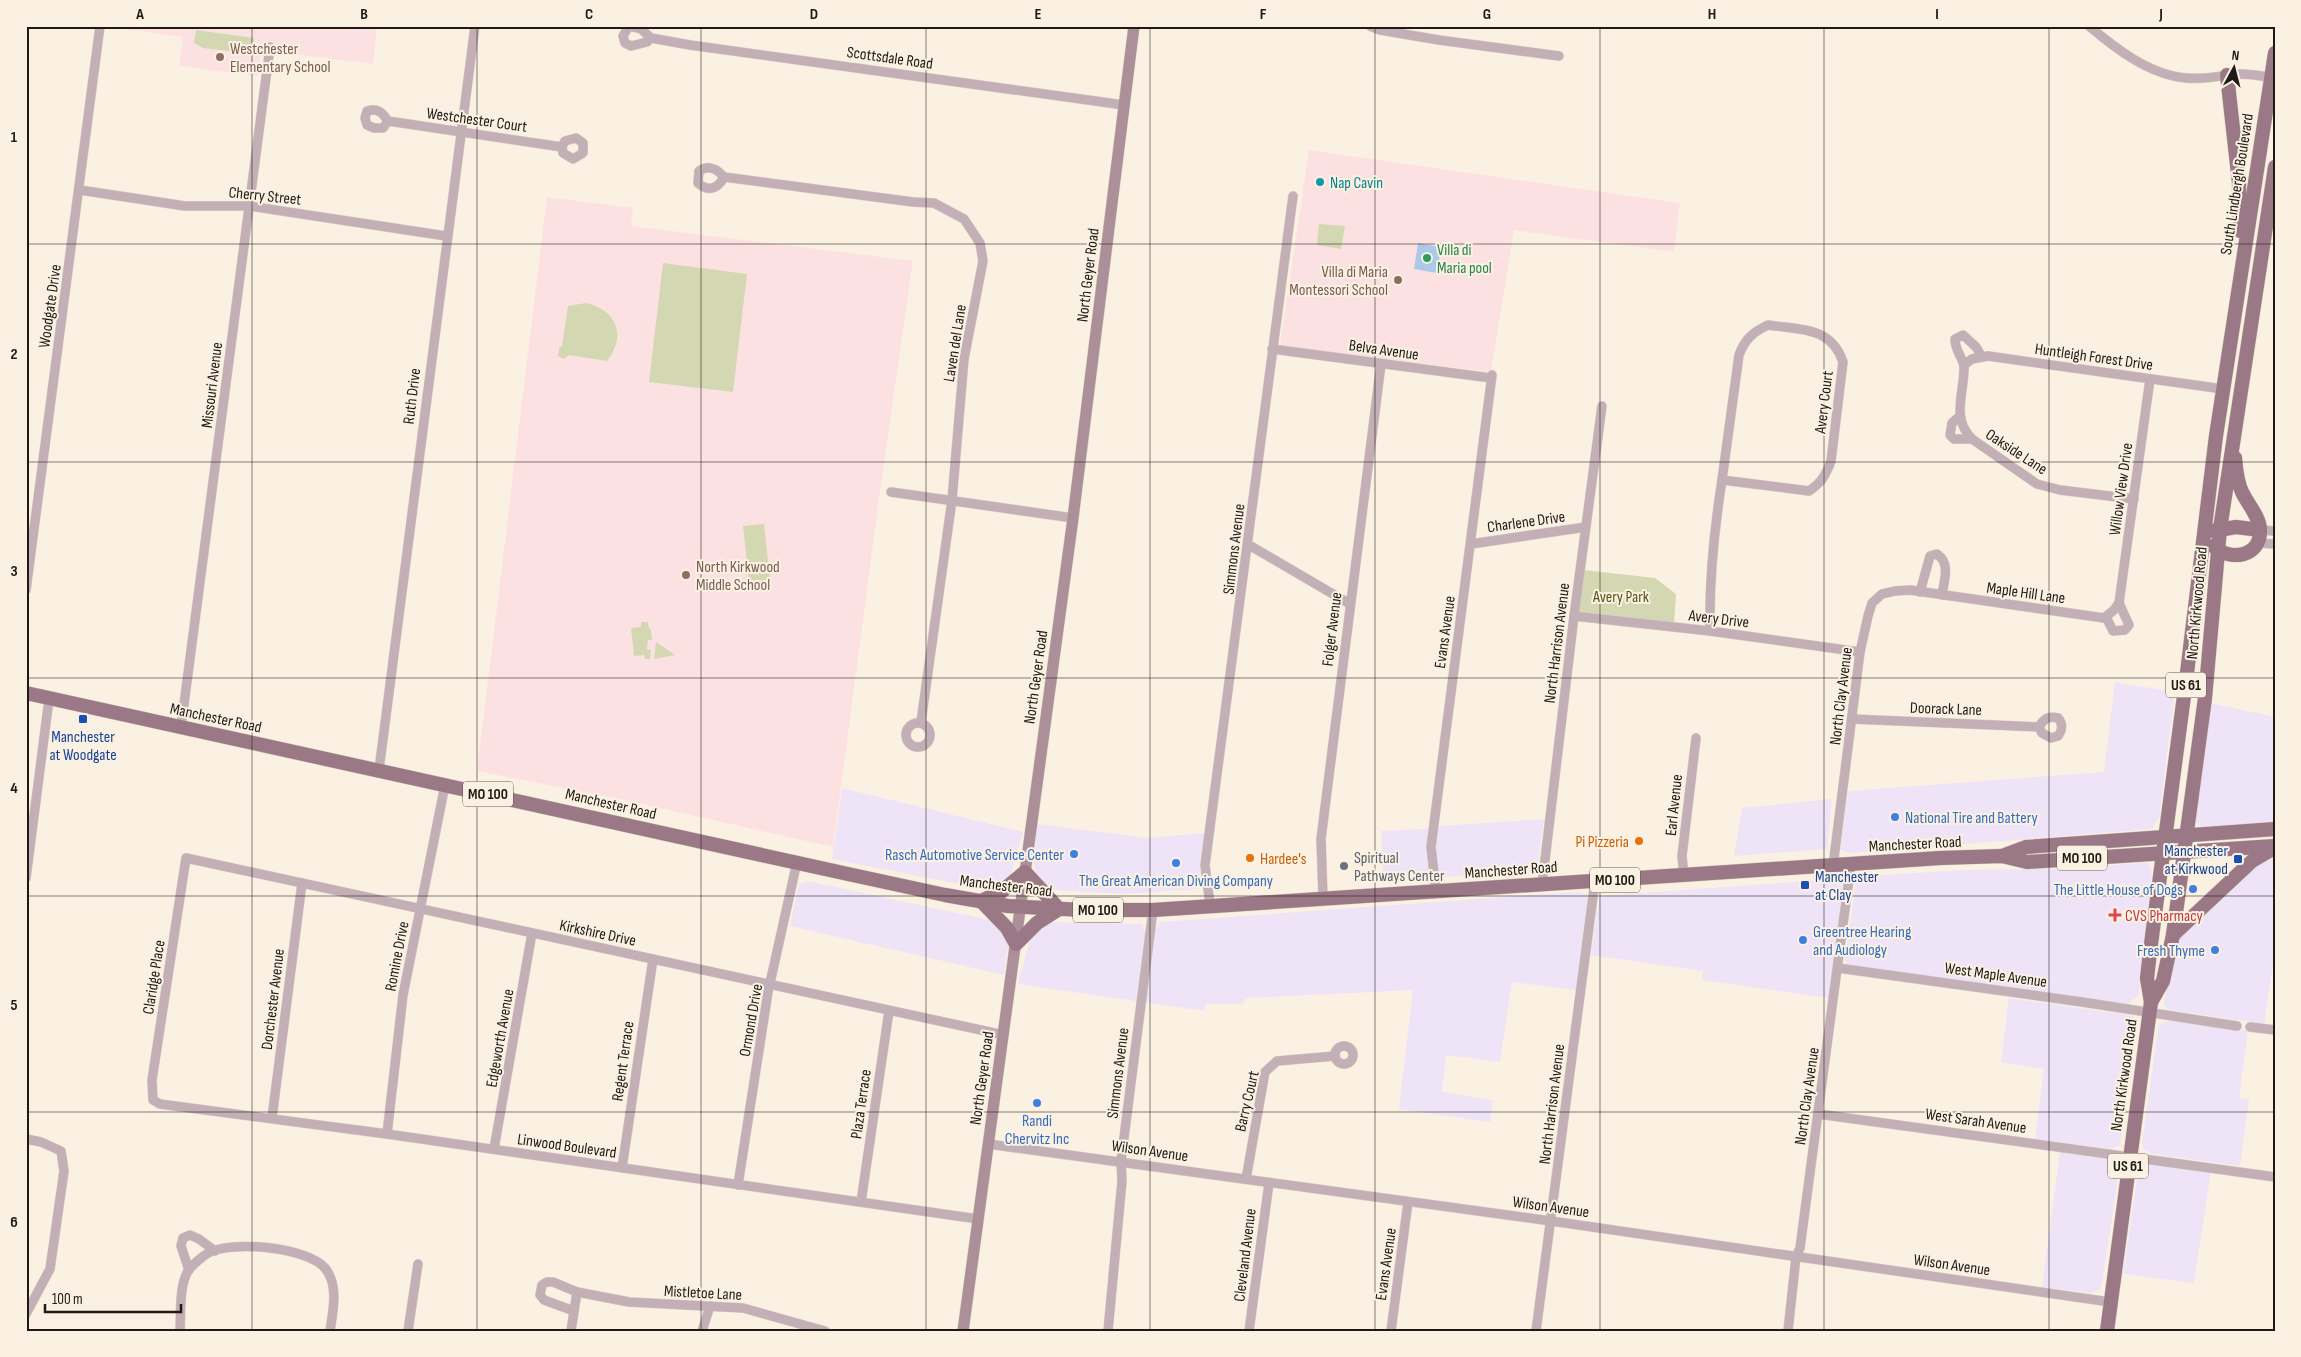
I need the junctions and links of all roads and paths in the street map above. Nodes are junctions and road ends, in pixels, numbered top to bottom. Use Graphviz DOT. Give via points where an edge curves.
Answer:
graph roads {
  1 [pos="100,26"];
  2 [pos="475,26"];
  3 [pos="1134,26"];
  4 [pos="1370,26"];
  5 [pos="2090,26"];
  6 [pos="651,38"];
  7 [pos="270,47"];
  8 [pos="2275,54"];
  9 [pos="1559,56"];
  10 [pos="2227,75"];
  11 [pos="2273,78"];
  12 [pos="1124,105"];
  13 [pos="388,121"];
  14 [pos="461,131"];
  15 [pos="562,147"];
  16 [pos="2275,167"];
  17 [pos="724,177"];
  18 [pos="2273,186"];
  19 [pos="80,190"];
  20 [pos="1293,196"];
  21 [pos="249,206"];
  22 [pos="446,236"];
  23 [pos="2242,264"];
  24 [pos="2233,320"];
  25 [pos="1272,349"];
  26 [pos="1982,357"];
  27 [pos="1381,364"];
  28 [pos="1964,365"];
  29 [pos="1492,377"];
  30 [pos="2150,379"];
  31 [pos="2223,389"];
  32 [pos="1602,406"];
  33 [pos="1960,416"];
  34 [pos="1972,439"];
  35 [pos="2232,439"];
  36 [pos="1722,480"];
  37 [pos="891,492"];
  38 [pos="2134,498"];
  39 [pos="952,500"];
  40 [pos="1073,518"];
  41 [pos="1586,527"];
  42 [pos="2220,529"];
  43 [pos="2275,531"];
  44 [pos="2203,534"];
  45 [pos="2259,536"];
  46 [pos="1471,544"];
  47 [pos="2275,544"];
  48 [pos="1249,545"];
  49 [pos="2218,551"];
  50 [pos="26,590"];
  51 [pos="1920,592"];
  52 [pos="1882,594"];
  53 [pos="1942,595"];
  54 [pos="2119,603"];
  55 [pos="1350,604"];
  56 [pos="1574,616"];
  57 [pos="2106,617"];
  58 [pos="1710,631"];
  59 [pos="1860,652"];
  60 [pos="26,693"];
  61 [pos="49,698"];
  62 [pos="1852,719"];
  63 [pos="921,722"];
  64 [pos="181,727"];
  65 [pos="2039,727"];
  66 [pos="1696,738"];
  67 [pos="379,770"];
  68 [pos="445,785"];
  69 [pos="2275,829"];
  70 [pos="2187,836"];
  71 [pos="2165,837"];
  72 [pos="2275,847"];
  73 [pos="2184,852"];
  74 [pos="2163,853"];
  75 [pos="2002,856"];
  76 [pos="186,858"];
  77 [pos="797,862"];
  78 [pos="1851,864"];
  79 [pos="1833,866"];
  80 [pos="1025,872"];
  81 [pos="1684,876"];
  82 [pos="26,878"];
  83 [pos="1595,881"];
  84 [pos="302,883"];
  85 [pos="1542,885"];
  86 [pos="1436,891"];
  87 [pos="1323,898"];
  88 [pos="981,902"];
  89 [pos="1210,905"];
  90 [pos="1021,907"];
  91 [pos="420,908"];
  92 [pos="1059,909"];
  93 [pos="1153,910"];
  94 [pos="532,933"];
  95 [pos="2173,935"];
  96 [pos="1016,944"];
  97 [pos="653,959"];
  98 [pos="1838,968"];
  99 [pos="771,984"];
  100 [pos="2150,1008"];
  101 [pos="889,1011"];
  102 [pos="2237,1026"];
  103 [pos="2250,1027"];
  104 [pos="2275,1030"];
  105 [pos="1004,1035"];
  106 [pos="1335,1056"];
  107 [pos="153,1100"];
  108 [pos="1818,1114"];
  109 [pos="272,1118"];
  110 [pos="387,1134"];
  111 [pos="26,1139"];
  112 [pos="988,1144"];
  113 [pos="494,1149"];
  114 [pos="2130,1156"];
  115 [pos="1121,1161"];
  116 [pos="622,1168"];
  117 [pos="2275,1177"];
  118 [pos="1246,1180"];
  119 [pos="1269,1183"];
  120 [pos="738,1185"];
  121 [pos="861,1202"];
  122 [pos="1408,1202"];
  123 [pos="978,1220"];
  124 [pos="1551,1221"];
  125 [pos="215,1251"];
  126 [pos="1796,1257"];
  127 [pos="418,1264"];
  128 [pos="189,1270"];
  129 [pos="576,1292"];
  130 [pos="2110,1302"];
  131 [pos="710,1306"];
  132 [pos="574,1311"];
  133 [pos="26,1314"];
  134 [pos="180,1331"];
  135 [pos="330,1331"];
  136 [pos="408,1331"];
  137 [pos="571,1331"];
  138 [pos="702,1331"];
  139 [pos="825,1331"];
  140 [pos="963,1331"];
  141 [pos="1108,1331"];
  142 [pos="1249,1331"];
  143 [pos="1391,1331"];
  144 [pos="1536,1331"];
  145 [pos="1788,1331"];
  146 [pos="2106,1331"];
  1 -- 19 [label="street, Woodgate Drive"];
  2 -- 14 [label="street, Ruth Drive"];
  3 -- 12 [label="street, North Geyer Road"];
  4 -- 9 [label="street" via="1438,40"];
  5 -- 10 [label="street" via="2127,55 2167,74 2186,78"];
  6 -- 12 [label="street, Scottsdale Road"];
  7 -- 21 [label="street, Missouri Avenue"];
  8 -- 11 [label="main road, South Lindbergh Boulevard / US 61"];
  10 -- 11 [label="street"];
  10 -- 23 [label="main road" via="2239,184"];
  11 -- 23 [label="main road, South Lindbergh Boulevard / US 61"];
  12 -- 40 [label="street, North Geyer Road"];
  13 -- 14 [label="street, Westchester Court"];
  14 -- 15 [label="street, Westchester Court"];
  14 -- 22 [label="street, Ruth Drive"];
  16 -- 18 [label="main road, US 61"];
  17 -- 39 [label="street, Laven del Lane" via="934,203 964,218 975,232 984,261 964,359"];
  18 -- 35 [label="main road, North Kirkwood Road / US 61"];
  19 -- 21 [label="street, Cherry Street" via="186,206"];
  19 -- 50 [label="street, Woodgate Drive"];
  20 -- 25 [label="street, Simmons Avenue"];
  21 -- 22 [label="street, Cherry Street"];
  21 -- 64 [label="street, Missouri Avenue"];
  22 -- 67 [label="street, Ruth Drive"];
  23 -- 24 [label="main road, South Lindbergh Boulevard / US 61"];
  24 -- 31 [label="main road, North Kirkwood Road / US 61"];
  25 -- 27 [label="street, Belva Avenue"];
  25 -- 48 [label="street, Simmons Avenue"];
  26 -- 28 [label="street, Huntleigh Forest Drive"];
  26 -- 28 [label="street, Oakside Lane" via="1969,339 1963,335 1956,338 1955,348"];
  26 -- 30 [label="street, Huntleigh Forest Drive"];
  27 -- 29 [label="street, Belva Avenue"];
  27 -- 55 [label="street, Folger Avenue"];
  28 -- 33 [label="street, Oakside Lane" via="1958,408"];
  29 -- 46 [label="street, Evans Avenue"];
  30 -- 31 [label="street, Huntleigh Forest Drive"];
  30 -- 38 [label="street, Willow View Drive"];
  31 -- 44 [label="main road, North Kirkwood Road / US 61"];
  32 -- 41 [label="street, North Harrison Avenue"];
  33 -- 34 [label="street, Oakside Lane" via="1965,432"];
  33 -- 34 [label="street, Oakside Lane" via="1952,423 1950,434 1954,439"];
  34 -- 38 [label="street, Oakside Lane" via="2037,484 2060,490"];
  35 -- 42 [label="main road, North Kirkwood Road / US 61"];
  35 -- 45 [label="main road" via="2240,490 2258,521"];
  36 -- 36 [label="street, Avery Court" via="1739,355 1745,341 1756,330 1768,325 1821,334 1832,340 1843,362 1831,461 1826,475 1809,491"];
  36 -- 58 [label="street, Avery Court" via="1712,550"];
  37 -- 39 [label="street"];
  38 -- 54 [label="street, Willow View Drive"];
  39 -- 40 [label="street"];
  39 -- 63 [label="street, Laven del Lane"];
  40 -- 80 [label="street, North Geyer Road"];
  41 -- 46 [label="street, Charlene Drive"];
  41 -- 56 [label="street, North Harrison Avenue"];
  42 -- 44 [label="main road"];
  42 -- 45 [label="main road" via="2236,527"];
  42 -- 49 [label="main road, North Kirkwood Road / US 61"];
  43 -- 45 [label="street"];
  44 -- 49 [label="main road"];
  44 -- 71 [label="main road, North Kirkwood Road / US 61"];
  45 -- 47 [label="street"];
  45 -- 49 [label="main road" via="2243,555 2226,556"];
  46 -- 86 [label="street, Evans Avenue" via="1431,847"];
  48 -- 55 [label="street"];
  48 -- 89 [label="street, Simmons Avenue" via="1206,865"];
  49 -- 70 [label="main road, North Kirkwood Road / US 61"];
  51 -- 52 [label="street, Maple Hill Lane"];
  51 -- 53 [label="street, Maple Hill Lane"];
  51 -- 53 [label="street" via="1930,556 1937,554 1944,558 1946,565"];
  52 -- 59 [label="street, North Clay Avenue" via="1872,603"];
  53 -- 57 [label="street, Maple Hill Lane"];
  54 -- 57 [label="street"];
  54 -- 57 [label="street" via="2129,625 2125,630 2112,630"];
  55 -- 87 [label="street, Folger Avenue" via="1321,839"];
  56 -- 58 [label="street, Avery Drive"];
  56 -- 85 [label="street, North Harrison Avenue"];
  58 -- 59 [label="street, Avery Drive"];
  59 -- 62 [label="street, North Clay Avenue"];
  60 -- 61 [label="main road, Manchester Road / MO 100"];
  61 -- 64 [label="main road, Manchester Road / MO 100"];
  61 -- 82 [label="street"];
  62 -- 65 [label="street, Doorack Lane"];
  62 -- 79 [label="street, North Clay Avenue"];
  64 -- 67 [label="main road, Manchester Road / MO 100"];
  66 -- 81 [label="street, Earl Avenue" via="1682,856"];
  67 -- 68 [label="main road, Manchester Road / MO 100"];
  68 -- 77 [label="main road, Manchester Road / MO 100"];
  68 -- 91 [label="street, Romine Drive"];
  69 -- 70 [label="main road, Manchester Road / MO 100"];
  70 -- 71 [label="main road, Manchester Road / MO 100"];
  70 -- 73 [label="main road, North Kirkwood Road / US 61"];
  71 -- 74 [label="main road, North Kirkwood Road / US 61"];
  71 -- 75 [label="main road, Manchester Road / MO 100" via="2026,847"];
  72 -- 73 [label="main road, Manchester Road / MO 100"];
  72 -- 95 [label="main road" via="2252,861"];
  73 -- 74 [label="main road, Manchester Road / MO 100"];
  73 -- 95 [label="main road, North Kirkwood Road / US 61"];
  74 -- 75 [label="main road, Manchester Road / MO 100" via="2027,862"];
  74 -- 100 [label="main road, North Kirkwood Road / US 61" via="2147,978"];
  75 -- 78 [label="main road, Manchester Road / MO 100"];
  76 -- 84 [label="street, Kirkshire Drive"];
  76 -- 107 [label="street, Claridge Place" via="152,1080"];
  77 -- 88 [label="main road, Manchester Road / MO 100"];
  77 -- 99 [label="street, Ormond Drive"];
  78 -- 79 [label="main road, Manchester Road / MO 100"];
  78 -- 98 [label="street, North Clay Avenue"];
  79 -- 81 [label="main road, Manchester Road / MO 100"];
  80 -- 88 [label="main road" via="1001,892"];
  80 -- 90 [label="street, North Geyer Road"];
  80 -- 92 [label="main road"];
  81 -- 83 [label="main road, Manchester Road / MO 100"];
  83 -- 85 [label="main road, Manchester Road / MO 100"];
  83 -- 124 [label="street, North Harrison Avenue"];
  84 -- 91 [label="street, Kirkshire Drive"];
  84 -- 109 [label="street, Dorchester Avenue"];
  85 -- 86 [label="main road, Manchester Road / MO 100"];
  86 -- 87 [label="main road, Manchester Road / MO 100"];
  87 -- 89 [label="main road, Manchester Road / MO 100"];
  88 -- 90 [label="main road, Manchester Road / MO 100"];
  88 -- 96 [label="main road" via="1007,928"];
  89 -- 93 [label="main road, Manchester Road / MO 100"];
  90 -- 92 [label="main road, Manchester Road / MO 100"];
  90 -- 96 [label="street, North Geyer Road"];
  91 -- 94 [label="street, Kirkshire Drive"];
  91 -- 110 [label="street, Romine Drive" via="403,995"];
  92 -- 93 [label="main road, Manchester Road / MO 100"];
  92 -- 96 [label="main road" via="1037,923"];
  93 -- 115 [label="street, Simmons Avenue"];
  94 -- 97 [label="street, Kirkshire Drive"];
  94 -- 113 [label="street, Edgeworth Avenue"];
  95 -- 100 [label="main road, North Kirkwood Road / US 61" via="2163,981"];
  96 -- 105 [label="street, North Geyer Road"];
  97 -- 99 [label="street, Kirkshire Drive"];
  97 -- 116 [label="street, Regent Terrace"];
  98 -- 100 [label="street, West Maple Avenue" via="2082,1002"];
  98 -- 108 [label="street, North Clay Avenue"];
  99 -- 101 [label="street, Kirkshire Drive"];
  99 -- 120 [label="street, Ormond Drive"];
  100 -- 102 [label="street, West Maple Avenue"];
  100 -- 114 [label="main road, North Kirkwood Road / US 61"];
  101 -- 105 [label="street, Kirkshire Drive"];
  101 -- 121 [label="street, Plaza Terrace"];
  103 -- 104 [label="street"];
  105 -- 112 [label="street, North Geyer Road"];
  106 -- 118 [label="street, Barry Court" via="1277,1061 1265,1072"];
  107 -- 109 [label="street, Linwood Boulevard" via="168,1106"];
  108 -- 114 [label="street, West Sarah Avenue"];
  108 -- 126 [label="street, North Clay Avenue" via="1800,1248"];
  109 -- 110 [label="street, Linwood Boulevard"];
  110 -- 113 [label="street, Linwood Boulevard"];
  111 -- 133 [label="street" via="61,1151 64,1171 50,1269"];
  112 -- 115 [label="street, Wilson Avenue"];
  112 -- 123 [label="street, North Geyer Road"];
  113 -- 116 [label="street, Linwood Boulevard"];
  114 -- 117 [label="street, West Sarah Avenue"];
  114 -- 130 [label="main road, North Kirkwood Road / US 61"];
  115 -- 118 [label="street, Wilson Avenue"];
  115 -- 141 [label="street, Simmons Avenue" via="1122,1181"];
  116 -- 120 [label="street, Linwood Boulevard"];
  118 -- 119 [label="street, Wilson Avenue"];
  119 -- 122 [label="street, Wilson Avenue"];
  119 -- 142 [label="street, Cleveland Avenue"];
  120 -- 121 [label="street, Linwood Boulevard"];
  121 -- 123 [label="street, Linwood Boulevard"];
  122 -- 124 [label="street, Wilson Avenue"];
  122 -- 143 [label="street, Evans Avenue"];
  123 -- 140 [label="street, North Geyer Road"];
  124 -- 126 [label="street, Wilson Avenue"];
  124 -- 144 [label="street, North Harrison Avenue"];
  125 -- 128 [label="street" via="208,1252"];
  125 -- 128 [label="street" via="195,1236 183,1238 181,1246"];
  125 -- 135 [label="street" via="226,1247 271,1247 308,1255 324,1268 332,1282 334,1305"];
  126 -- 130 [label="street, Wilson Avenue"];
  126 -- 145 [label="street, North Clay Avenue"];
  127 -- 136 [label="street"];
  128 -- 134 [label="street" via="184,1283"];
  129 -- 131 [label="street, Mistletoe Lane" via="629,1302"];
  129 -- 132 [label="street"];
  129 -- 132 [label="street, Mistletoe Lane" via="547,1282 540,1290 544,1300"];
  130 -- 146 [label="main road, North Kirkwood Road / US 61"];
  131 -- 138 [label="street"];
  131 -- 139 [label="street, Mistletoe Lane" via="743,1308"];
  132 -- 137 [label="street"];
}
